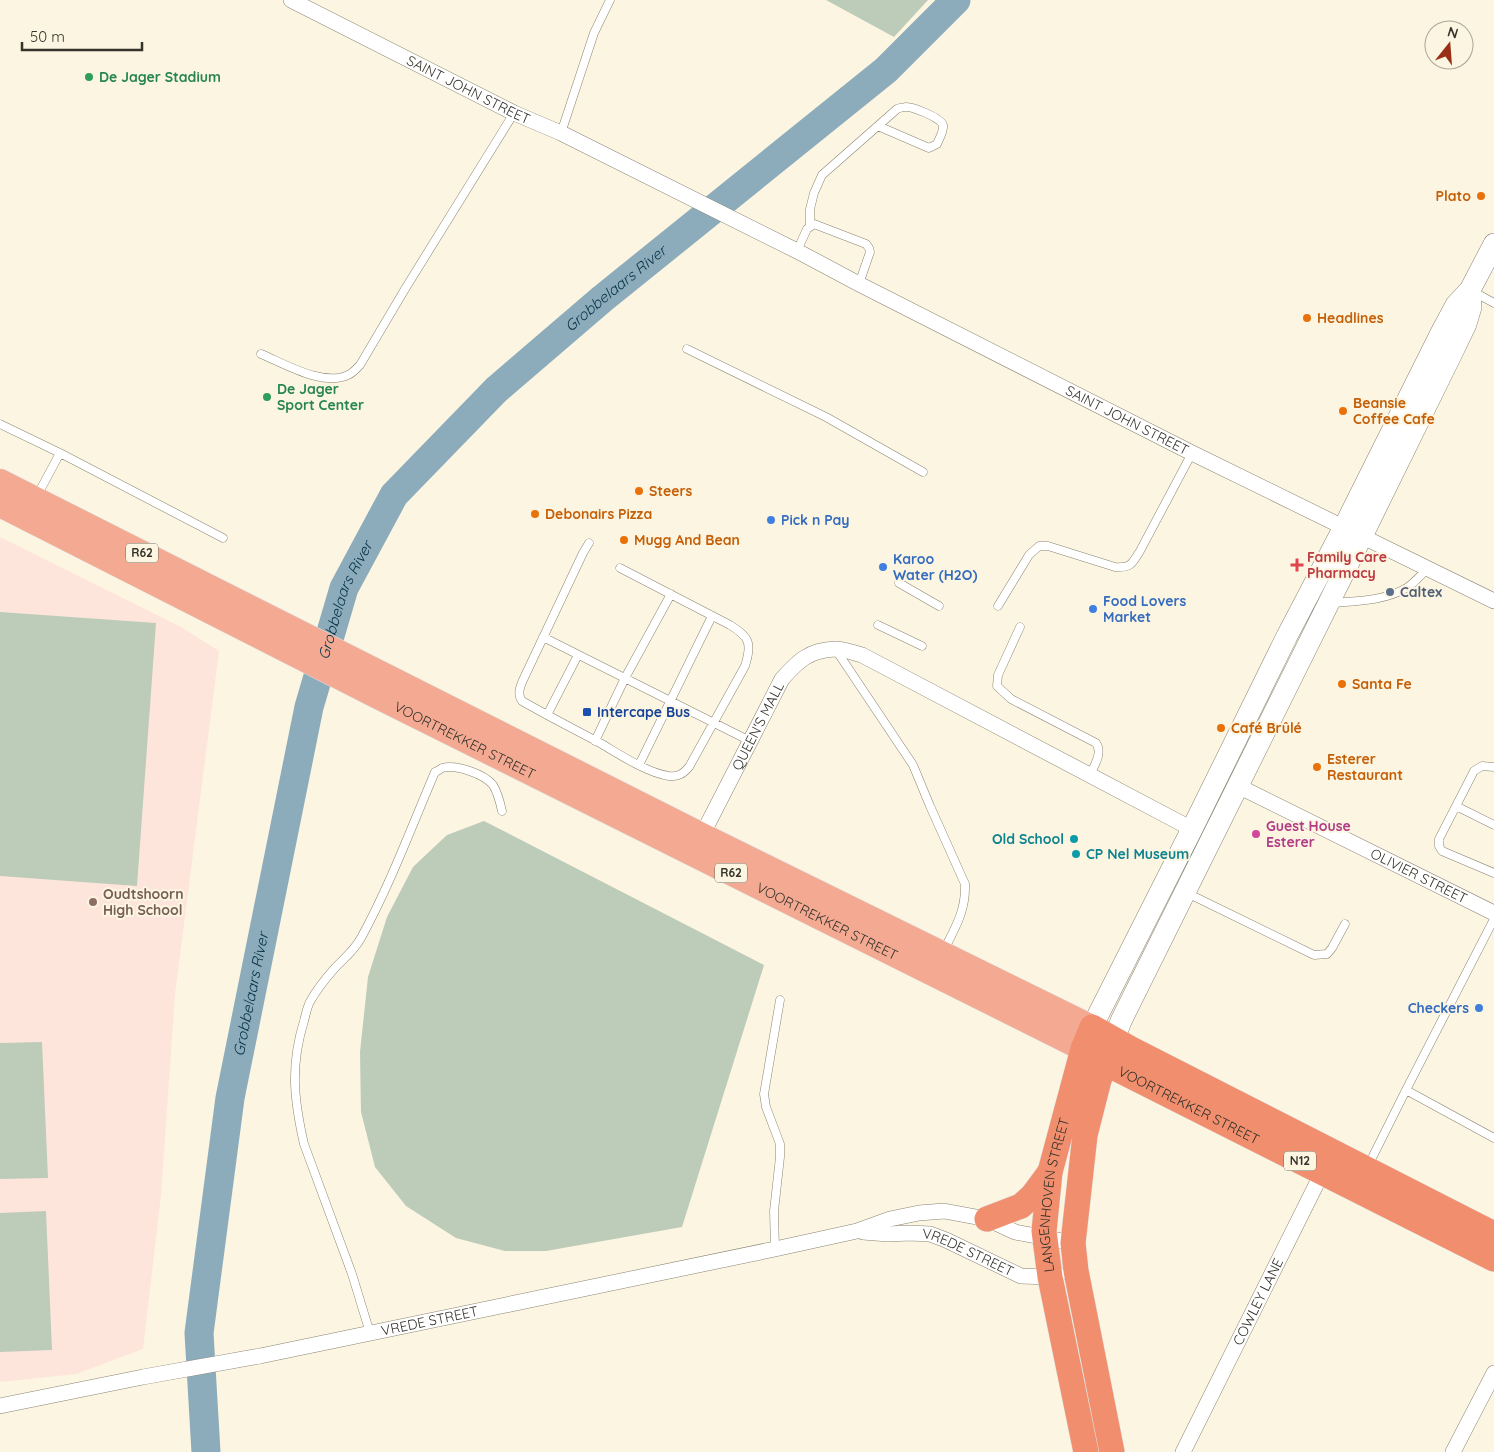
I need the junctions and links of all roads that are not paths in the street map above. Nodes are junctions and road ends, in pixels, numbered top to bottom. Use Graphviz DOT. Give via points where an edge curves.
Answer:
graph roads {
  1 [pos="291,0"];
  2 [pos="610,0"];
  3 [pos="514,113"];
  4 [pos="878,126"];
  5 [pos="561,133"];
  6 [pos="810,226"];
  7 [pos="1494,244"];
  8 [pos="797,251"];
  9 [pos="859,284"];
  10 [pos="1470,290"];
  11 [pos="1494,303"];
  12 [pos="687,349"];
  13 [pos="262,354"];
  14 [pos="0,424"];
  15 [pos="60,453"];
  16 [pos="1192,453"];
  17 [pos="923,472"];
  18 [pos="0,481"];
  19 [pos="0,505"];
  20 [pos="29,508"];
  21 [pos="1353,531"];
  22 [pos="223,538"];
  23 [pos="589,543"];
  24 [pos="620,568"];
  25 [pos="1428,568"];
  26 [pos="899,583"];
  27 [pos="671,594"];
  28 [pos="1494,601"];
  29 [pos="1329,603"];
  30 [pos="939,606"];
  31 [pos="998,606"];
  32 [pos="712,616"];
  33 [pos="878,625"];
  34 [pos="1020,627"];
  35 [pos="543,637"];
  36 [pos="922,646"];
  37 [pos="836,649"];
  38 [pos="578,655"];
  39 [pos="625,678"];
  40 [pos="670,701"];
  41 [pos="547,715"];
  42 [pos="713,723"];
  43 [pos="595,741"];
  44 [pos="750,741"];
  45 [pos="639,765"];
  46 [pos="1494,767"];
  47 [pos="1090,775"];
  48 [pos="1238,786"];
  49 [pos="1456,806"];
  50 [pos="502,811"];
  51 [pos="1494,824"];
  52 [pos="1192,829"];
  53 [pos="697,844"];
  54 [pos="1494,873"];
  55 [pos="1185,892"];
  56 [pos="1494,913"];
  57 [pos="1494,919"];
  58 [pos="1345,924"];
  59 [pos="942,954"];
  60 [pos="780,1000"];
  61 [pos="1087,1038"];
  62 [pos="1114,1040"];
  63 [pos="1105,1063"];
  64 [pos="1406,1090"];
  65 [pos="1494,1138"];
  66 [pos="1327,1162"];
  67 [pos="1050,1172"];
  68 [pos="1362,1180"];
  69 [pos="987,1218"];
  70 [pos="857,1231"];
  71 [pos="1494,1234"];
  72 [pos="1044,1237"];
  73 [pos="1073,1243"];
  74 [pos="775,1249"];
  75 [pos="1494,1259"];
  76 [pos="1076,1271"];
  77 [pos="1050,1276"];
  78 [pos="370,1333"];
  79 [pos="1494,1373"];
  80 [pos="1489,1394"];
  81 [pos="0,1406"];
  82 [pos="1086,1452"];
  83 [pos="1112,1452"];
  84 [pos="1183,1452"];
  85 [pos="1453,1452"];
  1 -- 3 [label="street, SAINT JOHN STREET"];
  2 -- 5 [label="lane" via="594,33"];
  3 -- 5 [label="street, SAINT JOHN STREET"];
  3 -- 13 [label="lane" via="360,364 350,375 335,379 310,375"];
  4 -- 4 [label="lane" via="897,109 906,106 940,120 943,129 937,144 929,148"];
  4 -- 6 [label="lane" via="822,175 810,209"];
  5 -- 8 [label="street, SAINT JOHN STREET"];
  6 -- 8 [label="lane"];
  6 -- 9 [label="lane" via="818,224 866,244 870,252"];
  7 -- 10 [label="main road"];
  8 -- 9 [label="street, SAINT JOHN STREET"];
  9 -- 16 [label="street, SAINT JOHN STREET"];
  10 -- 11 [label="lane"];
  10 -- 21 [label="main road" via="1456,305 1442,331"];
  12 -- 17 [label="lane" via="826,417"];
  14 -- 15 [label="lane"];
  15 -- 20 [label="lane"];
  15 -- 22 [label="lane"];
  16 -- 21 [label="street, SAINT JOHN STREET"];
  16 -- 31 [label="lane" via="1132,563 1124,568 1115,567 1040,546 1029,555"];
  18 -- 20 [label="main road, VOORTREKKER STREET / R62"];
  19 -- 20 [label="main road, VOORTREKKER STREET / R62"];
  20 -- 53 [label="main road, VOORTREKKER STREET / R62"];
  21 -- 25 [label="street, SAINT JOHN STREET"];
  21 -- 29 [label="main road"];
  21 -- 52 [label="main road" via="1287,636"];
  23 -- 35 [label="lane"];
  24 -- 27 [label="lane"];
  25 -- 28 [label="street, SAINT JOHN STREET"];
  25 -- 29 [label="lane" via="1398,592"];
  26 -- 30 [label="lane"];
  27 -- 32 [label="lane"];
  27 -- 39 [label="lane"];
  29 -- 48 [label="main road"];
  32 -- 40 [label="lane"];
  32 -- 42 [label="lane" via="743,633 750,651"];
  33 -- 36 [label="lane"];
  34 -- 47 [label="lane" via="998,675 997,686 1011,699 1096,743 1099,752"];
  35 -- 38 [label="lane"];
  35 -- 41 [label="lane" via="519,690 522,701"];
  37 -- 44 [label="street, QUEEN'S MALL" via="808,655 792,667 782,679"];
  37 -- 47 [label="street, QUEEN'S MALL" via="862,655"];
  37 -- 59 [label="lane" via="913,765 965,884 964,908"];
  38 -- 39 [label="lane"];
  38 -- 41 [label="lane"];
  39 -- 40 [label="lane"];
  39 -- 43 [label="lane"];
  40 -- 42 [label="lane"];
  40 -- 45 [label="lane"];
  41 -- 43 [label="lane"];
  42 -- 44 [label="lane"];
  42 -- 45 [label="lane" via="685,772 680,775 665,775"];
  43 -- 45 [label="lane"];
  44 -- 53 [label="street, QUEEN'S MALL"];
  46 -- 49 [label="lane" via="1482,766 1474,771"];
  47 -- 52 [label="street, QUEEN'S MALL"];
  48 -- 55 [label="main road"];
  48 -- 56 [label="street, OLIVIER STREET"];
  49 -- 51 [label="lane"];
  49 -- 54 [label="lane" via="1439,839 1440,849"];
  50 -- 78 [label="lane" via="492,784 481,776 453,767 435,772 388,883 360,939 310,1001 302,1027 295,1067 299,1122"];
  52 -- 61 [label="main road"];
  53 -- 59 [label="main road, VOORTREKKER STREET / R62"];
  53 -- 61 [label="main road, VOORTREKKER STREET / R62"];
  55 -- 58 [label="lane" via="1314,955 1327,954"];
  55 -- 62 [label="main road"];
  57 -- 64 [label="lane"];
  59 -- 61 [label="main road, VOORTREKKER STREET / R62"];
  60 -- 74 [label="lane" via="764,1094 780,1144 774,1211"];
  61 -- 62 [label="highway, VOORTREKKER STREET / N12"];
  61 -- 63 [label="highway, VOORTREKKER STREET / R62"];
  61 -- 67 [label="highway, LANGENHOVEN STREET"];
  62 -- 63 [label="highway, LANGENHOVEN STREET"];
  62 -- 66 [label="highway, VOORTREKKER STREET / N12"];
  63 -- 66 [label="highway, VOORTREKKER STREET / N12"];
  63 -- 73 [label="highway, LANGENHOVEN STREET" via="1085,1135"];
  64 -- 65 [label="lane"];
  64 -- 68 [label="lane"];
  66 -- 68 [label="highway, VOORTREKKER STREET / N12"];
  66 -- 84 [label="street, COWLEY LANE"];
  67 -- 69 [label="highway" via="1021,1206"];
  67 -- 72 [label="highway, LANGENHOVEN STREET"];
  68 -- 71 [label="highway, VOORTREKKER STREET / N12"];
  68 -- 75 [label="highway, VOORTREKKER STREET / N12"];
  69 -- 70 [label="street, VREDE STREET" via="944,1211 919,1212"];
  69 -- 72 [label="street, VREDE STREET" via="1015,1232"];
  70 -- 74 [label="street, VREDE STREET"];
  70 -- 77 [label="street, VREDE STREET" via="930,1234 1021,1276"];
  72 -- 73 [label="street, VREDE STREET"];
  72 -- 77 [label="highway, LANGENHOVEN STREET"];
  73 -- 76 [label="highway, LANGENHOVEN STREET"];
  74 -- 78 [label="street, VREDE STREET"];
  76 -- 77 [label="street, VREDE STREET"];
  76 -- 83 [label="highway, LANGENHOVEN STREET"];
  77 -- 82 [label="highway, LANGENHOVEN STREET"];
  78 -- 81 [label="street, VREDE STREET"];
  79 -- 80 [label="street"];
  80 -- 85 [label="street"];
}
